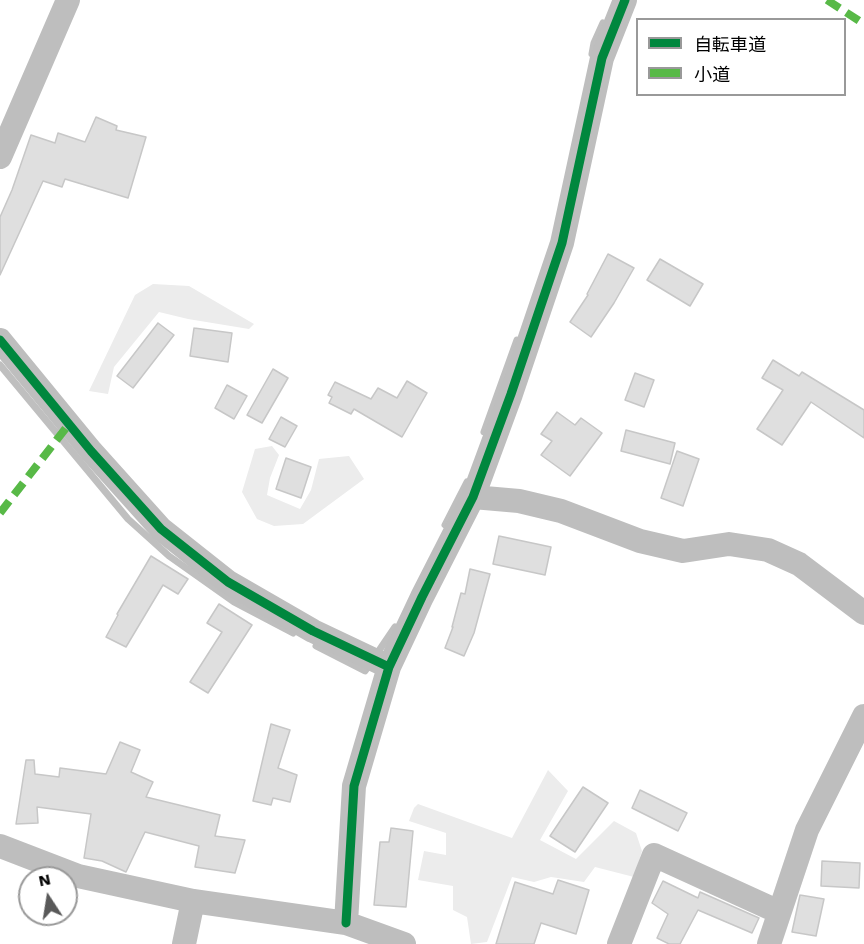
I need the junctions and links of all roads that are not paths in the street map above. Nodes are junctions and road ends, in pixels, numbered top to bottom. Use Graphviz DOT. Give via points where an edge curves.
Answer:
graph roads {
  1 [pos="68,0"];
  2 [pos="625,0"];
  3 [pos="0,157"];
  4 [pos="0,340"];
  5 [pos="473,497"];
  6 [pos="864,613"];
  7 [pos="389,667"];
  8 [pos="864,716"];
  9 [pos="0,846"];
  10 [pos="192,901"];
  11 [pos="779,912"];
  12 [pos="346,923"];
  13 [pos="184,944"];
  14 [pos="404,944"];
  15 [pos="619,944"];
  16 [pos="769,944"];
  1 -- 3 [label="street"];
  2 -- 5 [label="street" via="602,58 562,243"];
  4 -- 7 [label="street" via="161,529 228,582 313,631"];
  5 -- 6 [label="street" via="519,501 561,511 640,541 683,551 729,544 768,550 799,564"];
  5 -- 7 [label="street"];
  7 -- 12 [label="street" via="354,786"];
  8 -- 11 [label="street" via="807,830"];
  9 -- 10 [label="street" via="78,876"];
  10 -- 12 [label="street"];
  10 -- 13 [label="street"];
  11 -- 15 [label="street" via="654,855"];
  11 -- 16 [label="street"];
  12 -- 14 [label="street"];
}
